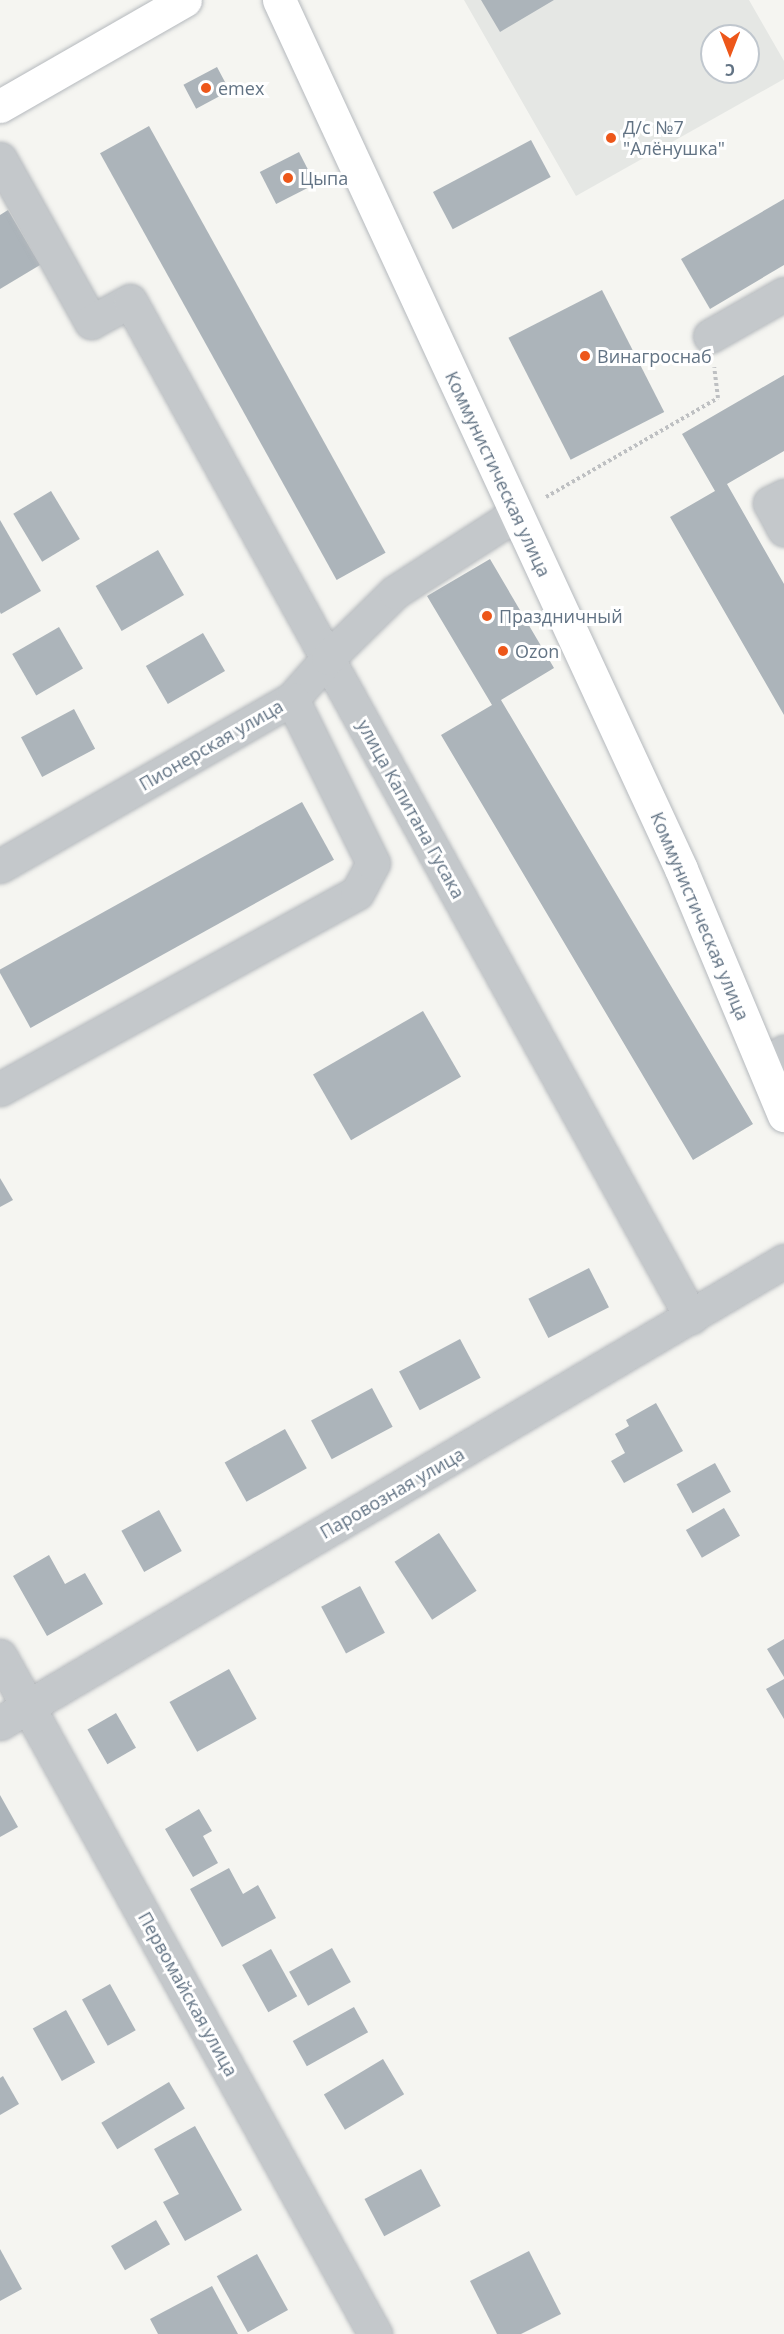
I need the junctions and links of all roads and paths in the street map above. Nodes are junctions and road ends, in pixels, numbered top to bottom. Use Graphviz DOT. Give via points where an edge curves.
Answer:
graph roads {
  1 [pos="184,0"];
  2 [pos="279,0"];
  3 [pos="0,106"];
  4 [pos="0,159"];
  5 [pos="784,294"];
  6 [pos="710,336"];
  7 [pos="784,496"];
  8 [pos="516,514"];
  9 [pos="784,529"];
  10 [pos="328,658"];
  11 [pos="292,699"];
  12 [pos="0,866"];
  13 [pos="774,1058"];
  14 [pos="0,1089"];
  15 [pos="784,1115"];
  16 [pos="784,1261"];
  17 [pos="691,1317"];
  18 [pos="0,1656"];
  19 [pos="29,1706"];
  20 [pos="0,1724"];
  21 [pos="375,2334"];
  1 -- 3 [label="main road"];
  2 -- 8 [label="main road, Коммунистическая улица"];
  4 -- 10 [label="street, улица Капитана Гусака" via="91,322 130,301"];
  5 -- 6 [label="street"];
  6 -- 8 [label="path" via="718,398"];
  7 -- 9 [label="street" via="770,504"];
  8 -- 10 [label="street, Пионерская улица" via="395,592"];
  8 -- 13 [label="main road, Коммунистическая улица" via="681,869"];
  10 -- 11 [label="street, Пионерская улица"];
  10 -- 17 [label="street, улица Капитана Гусака"];
  11 -- 12 [label="street, Пионерская улица"];
  11 -- 14 [label="street" via="373,863 357,893"];
  13 -- 15 [label="main road, Коммунистическая улица"];
  16 -- 17 [label="street, Паровозная улица"];
  17 -- 19 [label="street, Паровозная улица"];
  18 -- 19 [label="street, Первомайская улица"];
  19 -- 20 [label="street, Паровозная улица"];
  19 -- 21 [label="street, Первомайская улица"];
}
